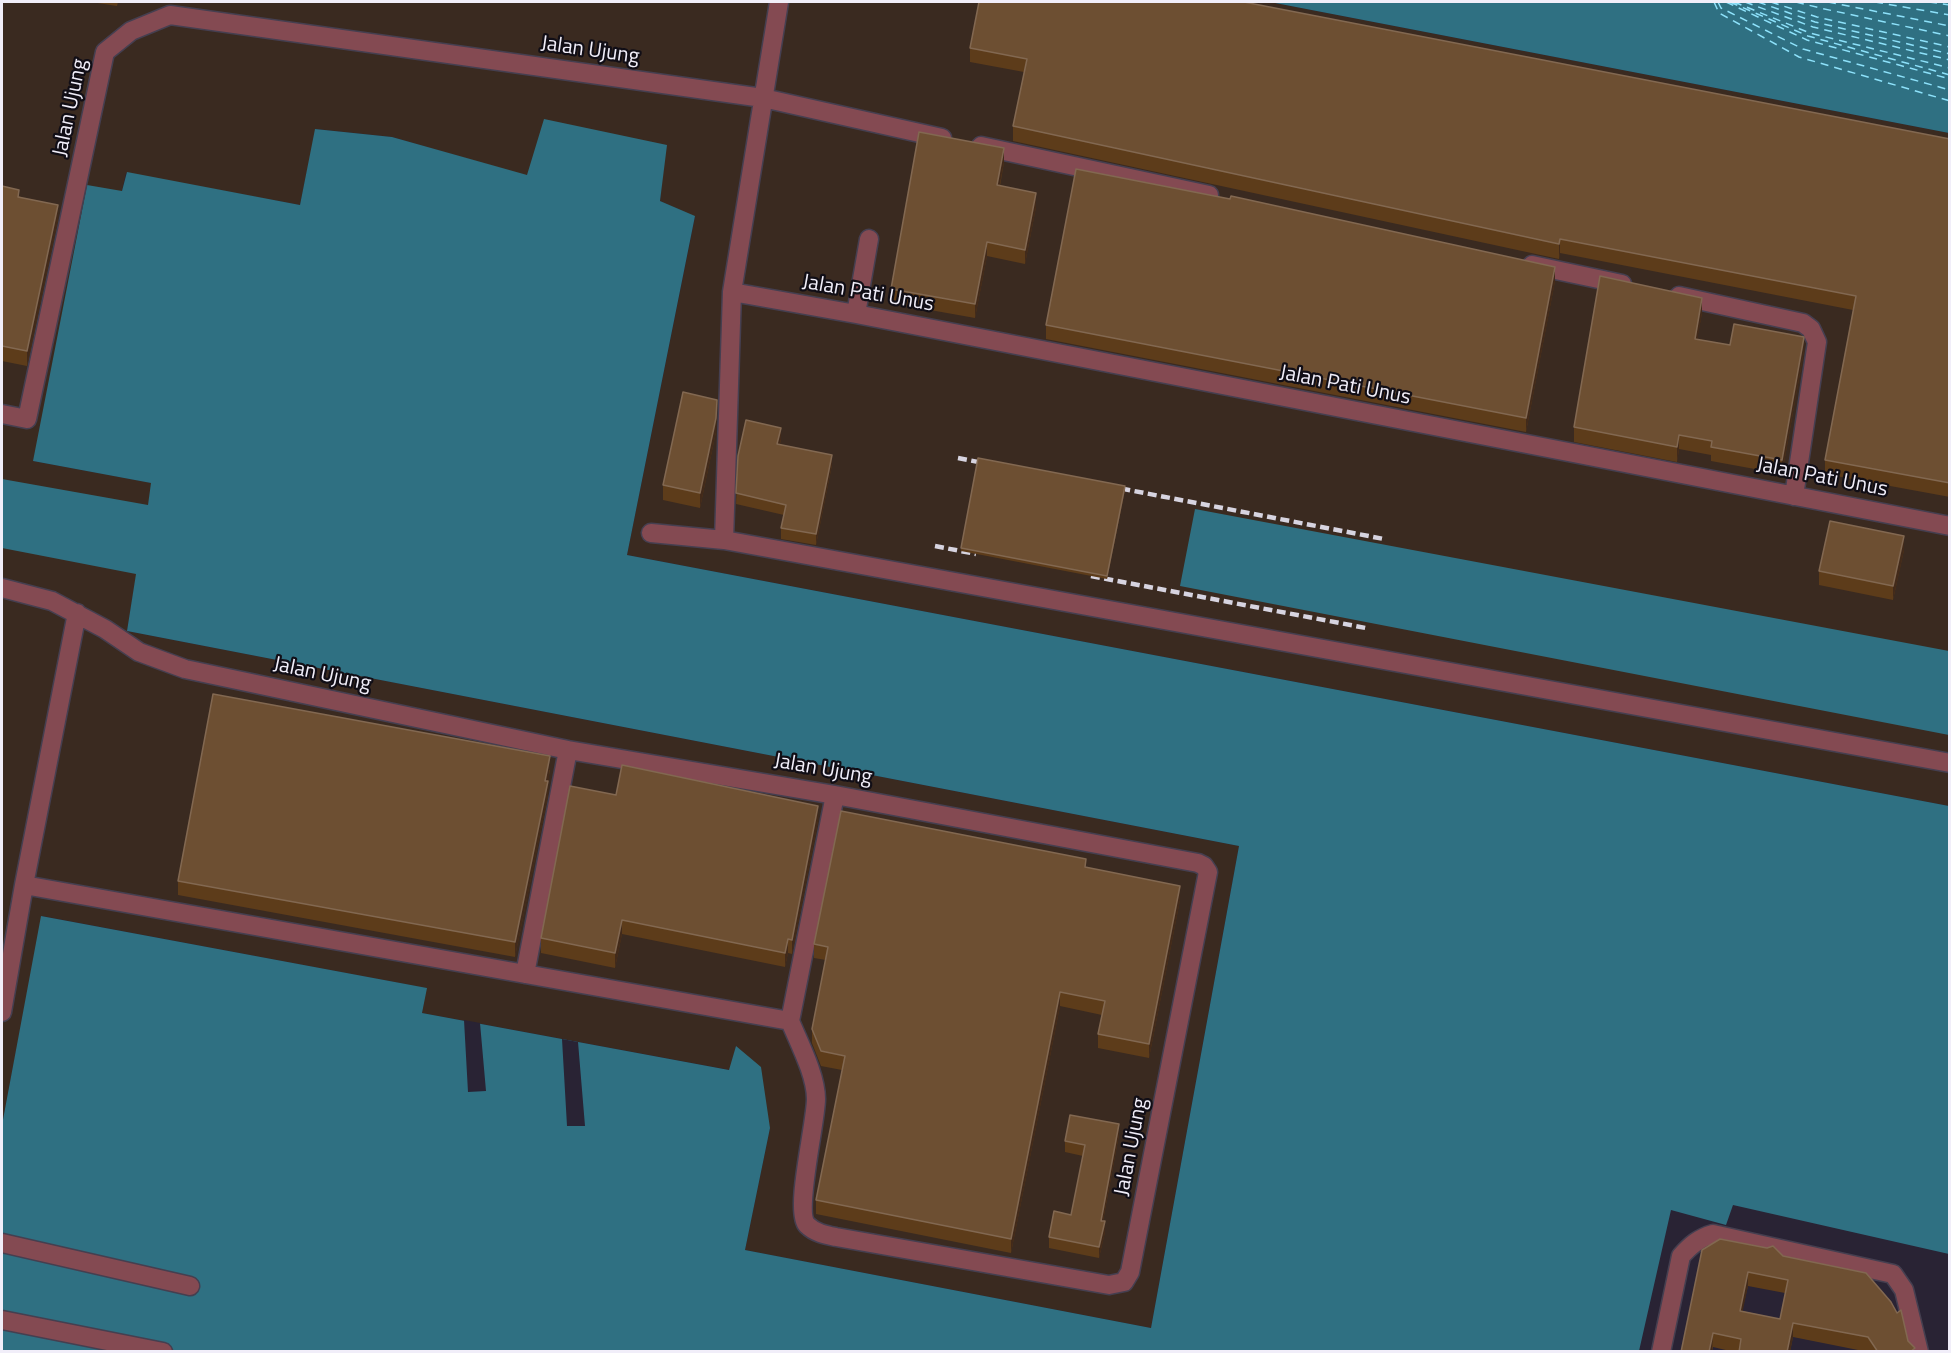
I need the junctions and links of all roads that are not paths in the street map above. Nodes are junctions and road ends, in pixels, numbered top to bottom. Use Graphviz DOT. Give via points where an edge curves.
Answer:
graph roads {
  1 [pos="779,2"];
  2 [pos="763,98"];
  3 [pos="1220,198"];
  4 [pos="869,239"];
  5 [pos="1512,260"];
  6 [pos="1640,288"];
  7 [pos="732,292"];
  8 [pos="1663,293"];
  9 [pos="856,314"];
  10 [pos="2,414"];
  11 [pos="1794,496"];
  12 [pos="1950,526"];
  13 [pos="651,533"];
  14 [pos="724,540"];
  15 [pos="2,588"];
  16 [pos="78,613"];
  17 [pos="568,750"];
  18 [pos="1950,763"];
  19 [pos="835,795"];
  20 [pos="24,885"];
  21 [pos="525,974"];
  22 [pos="2,1012"];
  23 [pos="790,1021"];
  24 [pos="2,1243"];
  25 [pos="190,1286"];
  26 [pos="2,1320"];
  27 [pos="163,1352"];
  28 [pos="1660,1352"];
  29 [pos="1919,1352"];
  1 -- 2 [label="lane"];
  2 -- 3 [label="lane"];
  2 -- 7 [label="lane"];
  2 -- 10 [label="lane, Jalan Ujung" via="170,15 131,31 105,52 27,419"];
  4 -- 9 [label="lane"];
  5 -- 6 [label="lane"];
  7 -- 9 [label="lane, Jalan Pati Unus"];
  7 -- 14 [label="lane"];
  8 -- 11 [label="lane" via="1803,323 1811,329 1817,342"];
  9 -- 11 [label="lane, Jalan Pati Unus"];
  11 -- 12 [label="lane, Jalan Pati Unus"];
  13 -- 14 [label="lane"];
  14 -- 18 [label="lane"];
  15 -- 16 [label="lane, Jalan Ujung" via="52,601"];
  16 -- 17 [label="lane, Jalan Ujung" via="139,652 185,669"];
  16 -- 20 [label="lane"];
  17 -- 19 [label="lane, Jalan Ujung"];
  17 -- 21 [label="lane"];
  19 -- 23 [label="lane"];
  19 -- 23 [label="lane, Jalan Ujung" via="1198,863 1208,872 1130,1272 1124,1282 1109,1285 836,1237 806,1224 802,1200 816,1098"];
  20 -- 21 [label="lane"];
  20 -- 22 [label="lane"];
  21 -- 23 [label="lane"];
  24 -- 25 [label="lane"];
  26 -- 27 [label="lane"];
  28 -- 29 [label="lane" via="1682,1257 1690,1245 1713,1234 1893,1274 1904,1290"];
}
